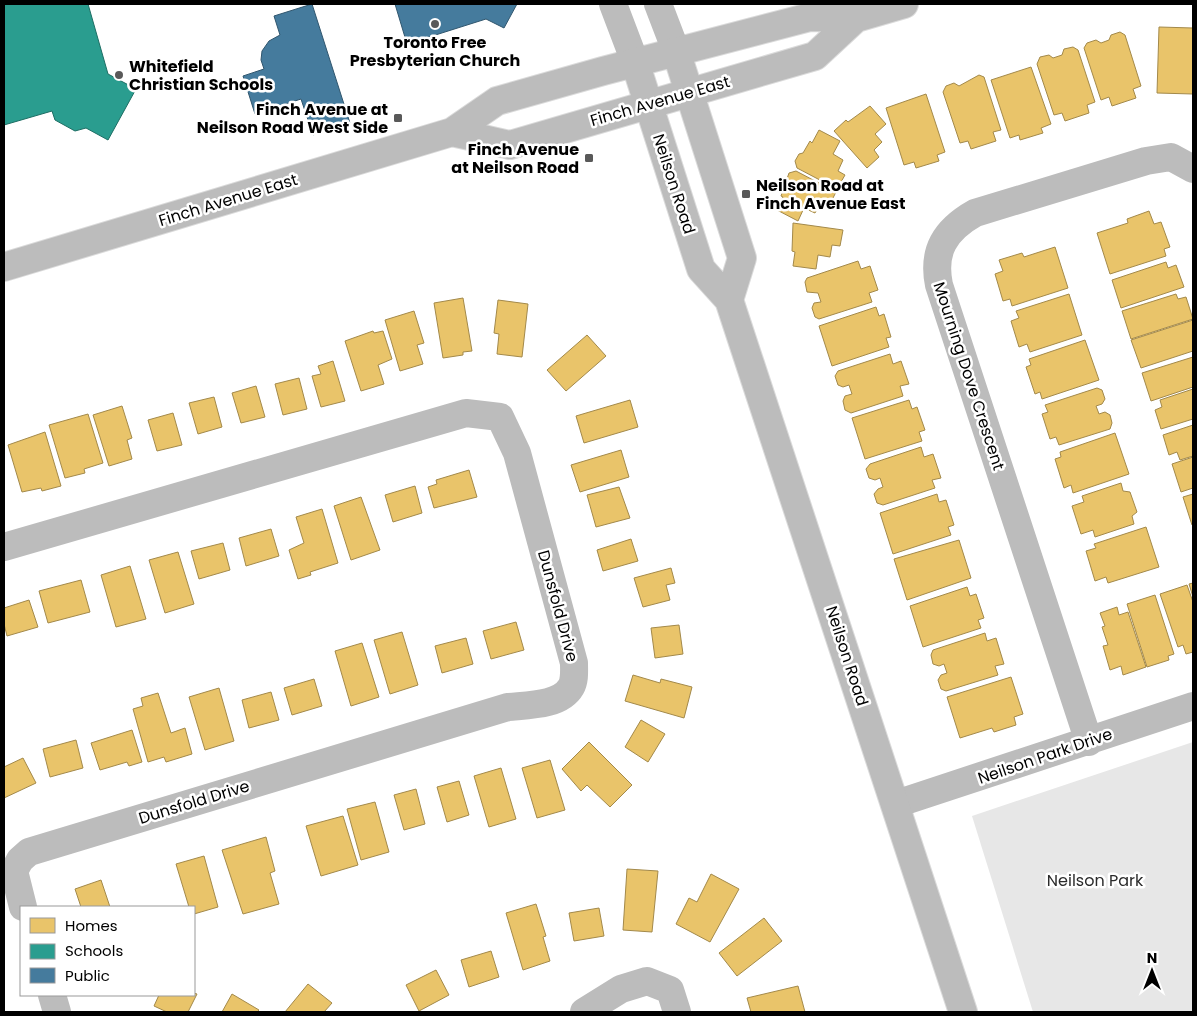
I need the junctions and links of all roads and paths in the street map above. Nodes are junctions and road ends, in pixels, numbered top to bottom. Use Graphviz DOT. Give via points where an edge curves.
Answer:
graph roads {
  1 [pos="613,4"];
  2 [pos="658,4"];
  3 [pos="904,4"];
  4 [pos="856,18"];
  5 [pos="676,51"];
  6 [pos="635,62"];
  7 [pos="691,93"];
  8 [pos="648,105"];
  9 [pos="452,132"];
  10 [pos="1193,170"];
  11 [pos="4,268"];
  12 [pos="729,300"];
  13 [pos="4,547"];
  14 [pos="1193,706"];
  15 [pos="1089,742"];
  16 [pos="896,804"];
  17 [pos="23,906"];
  18 [pos="52,996"];
  19 [pos="58,1012"];
  20 [pos="585,1012"];
  21 [pos="677,1012"];
  22 [pos="963,1012"];
  1 -- 6 [label="street, Neilson Road"];
  2 -- 5 [label="street"];
  3 -- 4 [label="street, Finch Avenue East"];
  4 -- 5 [label="street, Finch Avenue East" via="810,17"];
  4 -- 7 [label="street, Finch Avenue East" via="815,56"];
  5 -- 6 [label="street, Finch Avenue East"];
  5 -- 7 [label="street"];
  6 -- 8 [label="street, Neilson Road"];
  6 -- 9 [label="street, Finch Avenue East" via="497,101"];
  7 -- 8 [label="street, Finch Avenue East"];
  7 -- 12 [label="street" via="742,258"];
  8 -- 9 [label="street, Finch Avenue East" via="510,146"];
  8 -- 12 [label="street, Neilson Road" via="701,269"];
  9 -- 11 [label="street, Finch Avenue East"];
  10 -- 15 [label="street, Mourning Dove Crescent" via="1171,157 1146,161 975,213 947,235 935,267"];
  12 -- 16 [label="street, Neilson Road"];
  13 -- 17 [label="street, Dunsfold Drive" via="466,413 500,417 517,453 574,663 571,687 563,695 547,702 508,707 29,852 14,871"];
  14 -- 15 [label="street, Neilson Park Drive"];
  15 -- 16 [label="street, Neilson Park Drive"];
  16 -- 22 [label="street, Neilson Road"];
  18 -- 19 [label="street"];
  20 -- 21 [label="street" via="621,989 647,981 670,990"];
}
